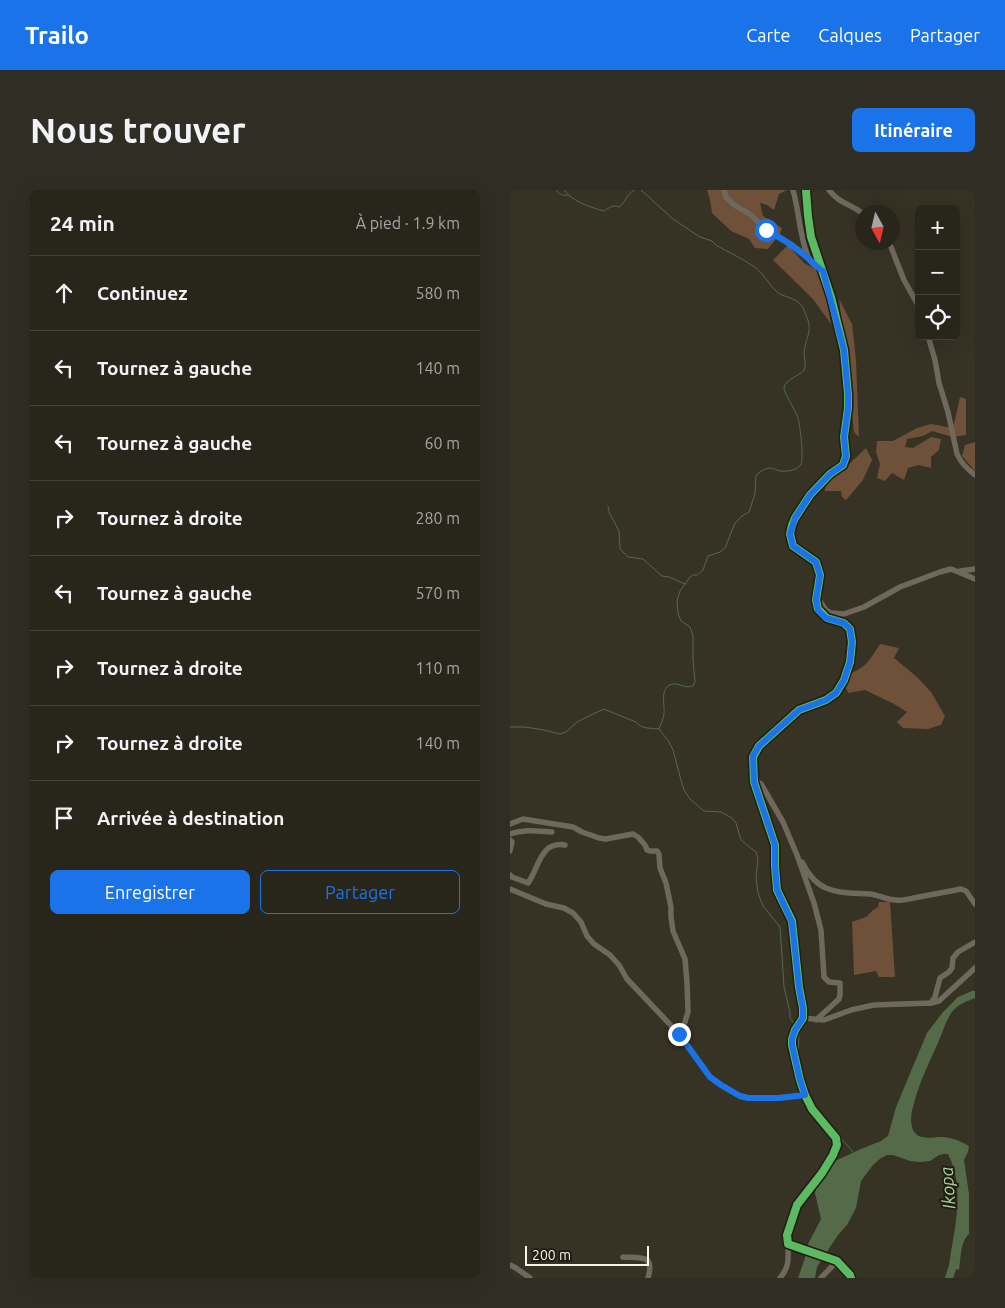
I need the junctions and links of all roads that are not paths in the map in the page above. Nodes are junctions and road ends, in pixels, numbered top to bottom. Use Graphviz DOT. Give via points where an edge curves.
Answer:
graph roads {
  1 [pos="724,190"];
  2 [pos="793,190"];
  3 [pos="806,190"];
  4 [pos="829,190"];
  5 [pos="855,209"];
  6 [pos="892,250"];
  7 [pos="809,258"];
  8 [pos="823,271"];
  9 [pos="915,300"];
  10 [pos="929,340"];
  11 [pos="975,475"];
  12 [pos="975,569"];
  13 [pos="959,572"];
  14 [pos="975,579"];
  15 [pos="816,600"];
  16 [pos="753,778"];
  17 [pos="510,824"];
  18 [pos="552,832"];
  19 [pos="510,834"];
  20 [pos="510,840"];
  21 [pos="565,845"];
  22 [pos="510,851"];
  23 [pos="797,855"];
  24 [pos="510,875"];
  25 [pos="510,889"];
  26 [pos="975,904"];
  27 [pos="975,942"];
  28 [pos="975,968"];
  29 [pos="931,1003"];
  30 [pos="802,1019"];
  31 [pos="816,1020"];
  32 [pos="679,1034"];
  33 [pos="805,1095"];
  34 [pos="788,1244"];
  35 [pos="623,1257"];
  36 [pos="835,1261"];
  37 [pos="510,1265"];
  38 [pos="530,1278"];
  39 [pos="648,1278"];
  40 [pos="780,1278"];
  41 [pos="821,1278"];
  42 [pos="850,1278"];
  1 -- 7 [label="street" via="734,205"];
  2 -- 7 [label="street"];
  3 -- 8 [label="street" via="812,237"];
  4 -- 5 [label="street" via="842,203"];
  6 -- 9 [label="street"];
  7 -- 8 [label="street"];
  8 -- 15 [label="street" via="844,350 848,408 843,465 810,495 795,518 790,534 793,546 816,562 820,575"];
  10 -- 11 [label="street" via="956,454"];
  12 -- 13 [label="street"];
  13 -- 14 [label="street"];
  13 -- 15 [label="street" via="951,569 940,572 844,614 831,613 820,600"];
  15 -- 16 [label="street" via="818,610 826,618 844,623 850,629 850,662 844,680 836,693 799,710 759,746 753,756"];
  16 -- 23 [label="street" via="761,784 783,822"];
  16 -- 30 [label="street" via="775,845 777,890 792,922"];
  17 -- 32 [label="street" via="522,820 565,825 606,839 633,834 646,850 657,850 671,907 673,931 685,959 688,983 688,1012"];
  18 -- 19 [label="street" via="528,830"];
  20 -- 22 [label="street"];
  21 -- 24 [label="street" via="553,844 548,848 528,882"];
  23 -- 26 [label="street" via="816,883 832,890 872,894 899,901 961,889"];
  23 -- 31 [label="street" via="821,930 824,977 829,982 840,983 839,999"];
  25 -- 32 [label="street" via="573,913 594,944 610,955"];
  27 -- 29 [label="street" via="953,958 952,968 940,978"];
  28 -- 29 [label="street" via="939,1001"];
  29 -- 31 [label="street" via="874,1005"];
  30 -- 31 [label="street"];
  30 -- 33 [label="street" via="795,1030 792,1045"];
  32 -- 33 [label="street" via="710,1077 740,1096 779,1098"];
  33 -- 34 [label="street" via="812,1109 836,1138 836,1145 822,1173 797,1205 787,1236"];
  34 -- 36 [label="street"];
  34 -- 40 [label="street" via="786,1271"];
  35 -- 39 [label="street" via="647,1259 651,1268"];
  36 -- 41 [label="street"];
  36 -- 42 [label="street"];
  37 -- 38 [label="street"];
}
